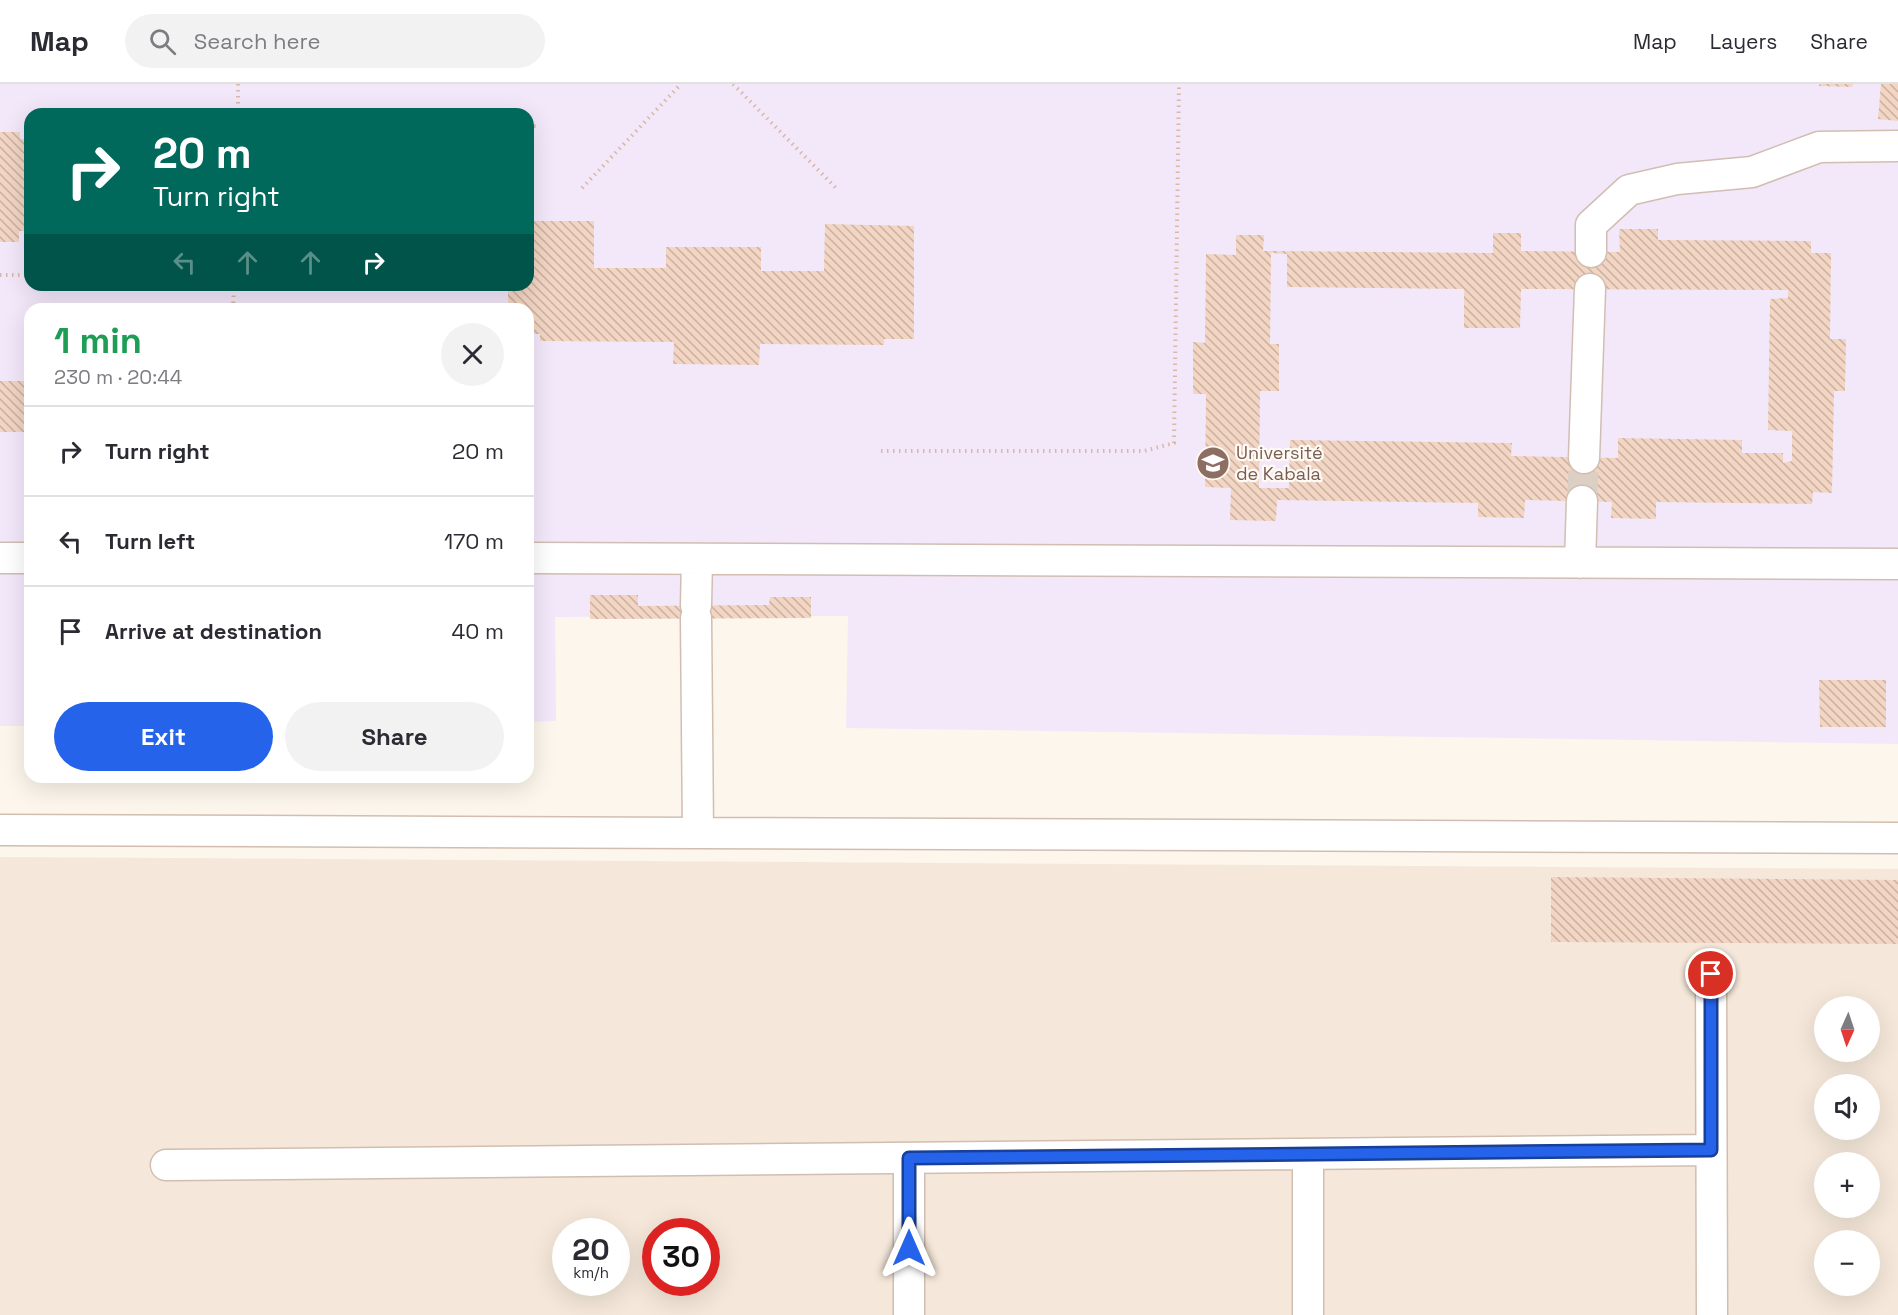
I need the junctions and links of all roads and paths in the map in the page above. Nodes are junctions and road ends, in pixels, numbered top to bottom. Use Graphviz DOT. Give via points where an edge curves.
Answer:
graph roads {
  1 [pos="238,84"];
  2 [pos="681,84"];
  3 [pos="733,84"];
  4 [pos="1179,84"];
  5 [pos="238,108"];
  6 [pos="534,126"];
  7 [pos="538,126"];
  8 [pos="1898,146"];
  9 [pos="582,188"];
  10 [pos="838,190"];
  11 [pos="1591,252"];
  12 [pos="0,275"];
  13 [pos="24,275"];
  14 [pos="1590,289"];
  15 [pos="881,451"];
  16 [pos="1584,458"];
  17 [pos="1582,501"];
  18 [pos="0,558"];
  19 [pos="24,558"];
  20 [pos="534,558"];
  21 [pos="696,559"];
  22 [pos="1580,563"];
  23 [pos="1898,564"];
  24 [pos="0,830"];
  25 [pos="698,833"];
  26 [pos="1898,838"];
  27 [pos="1711,974"];
  28 [pos="1711,1150"];
  29 [pos="1308,1154"];
  30 [pos="909,1158"];
  31 [pos="166,1165"];
  32 [pos="909,1315"];
  33 [pos="1308,1315"];
  34 [pos="1712,1315"];
  1 -- 5 [label="path"];
  2 -- 9 [label="path"];
  3 -- 10 [label="path"];
  4 -- 15 [label="path" via="1174,443 1144,451"];
  6 -- 7 [label="path"];
  8 -- 11 [label="street" via="1819,147 1752,172 1677,179 1629,190 1592,225"];
  12 -- 13 [label="path"];
  14 -- 16 [label="street"];
  17 -- 22 [label="street"];
  18 -- 19 [label="street"];
  20 -- 21 [label="street"];
  21 -- 22 [label="street"];
  21 -- 25 [label="street"];
  22 -- 23 [label="street"];
  24 -- 25 [label="street"];
  25 -- 26 [label="street"];
  27 -- 28 [label="street"];
  28 -- 29 [label="street"];
  28 -- 34 [label="street"];
  29 -- 30 [label="street"];
  29 -- 33 [label="street"];
  30 -- 31 [label="street"];
  30 -- 32 [label="street"];
}
